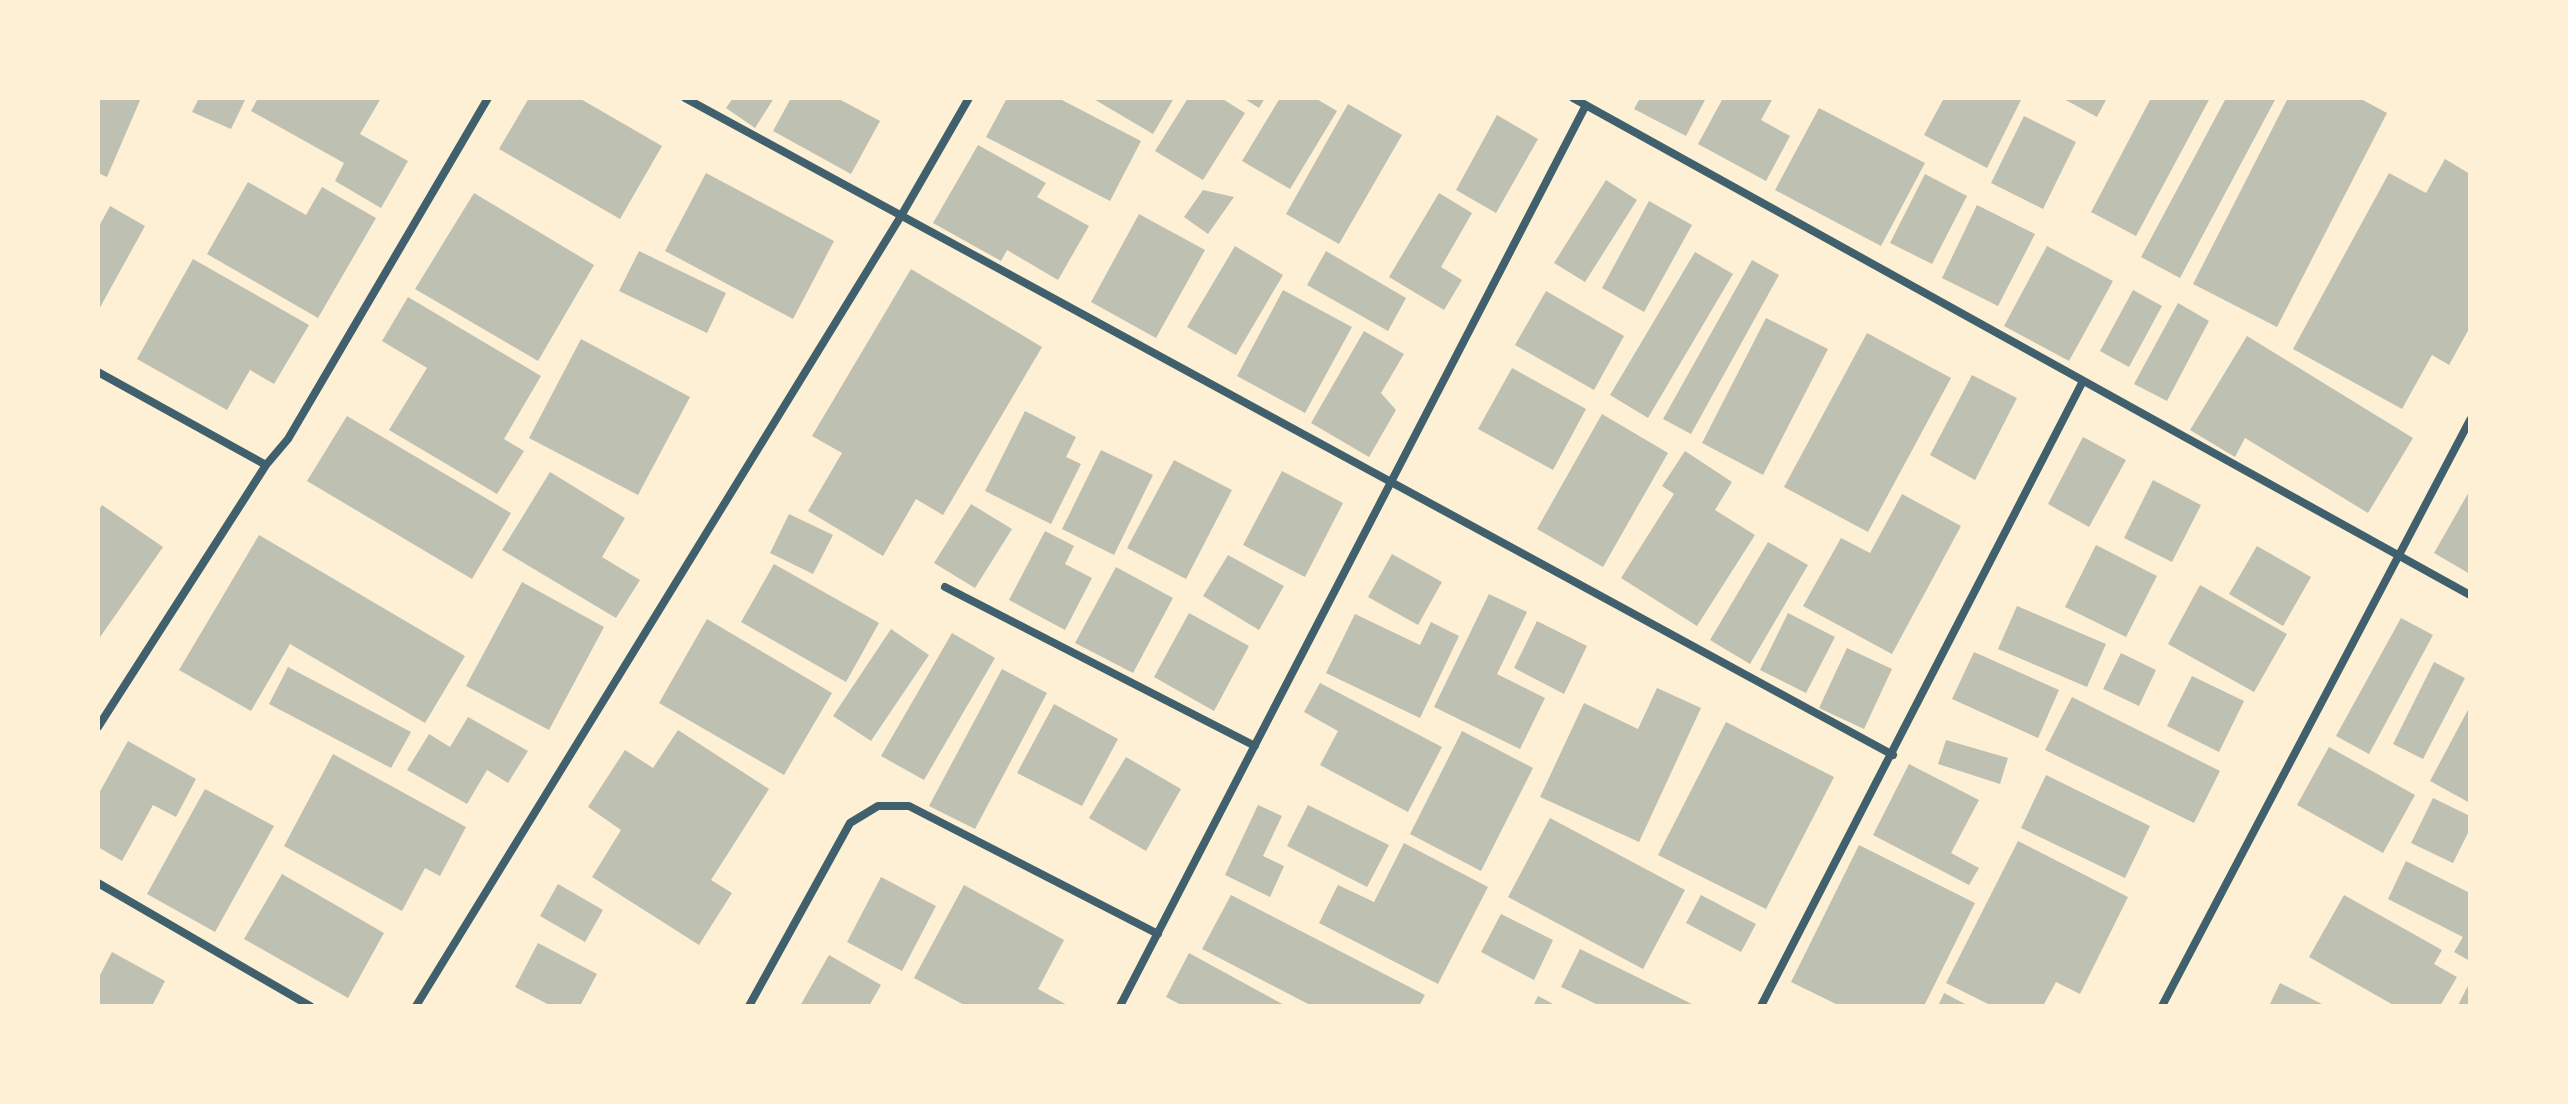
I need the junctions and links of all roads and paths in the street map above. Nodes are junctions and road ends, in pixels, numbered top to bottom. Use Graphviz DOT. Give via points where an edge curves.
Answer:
graph roads {
  1 [pos="488,98"];
  2 [pos="685,98"];
  3 [pos="969,98"];
  4 [pos="1573,98"];
  5 [pos="1586,105"];
  6 [pos="901,216"];
  7 [pos="98,372"];
  8 [pos="2083,381"];
  9 [pos="2470,420"];
  10 [pos="266,465"];
  11 [pos="1391,482"];
  12 [pos="2397,555"];
  13 [pos="945,587"];
  14 [pos="2470,595"];
  15 [pos="98,727"];
  16 [pos="1255,746"];
  17 [pos="1893,755"];
  18 [pos="98,883"];
  19 [pos="1158,934"];
  20 [pos="310,1006"];
  21 [pos="416,1006"];
  22 [pos="749,1006"];
  23 [pos="1120,1006"];
  24 [pos="1761,1006"];
  25 [pos="2162,1006"];
  1 -- 10 [label="street" via="288,439"];
  2 -- 6 [label="street"];
  3 -- 6 [label="street"];
  4 -- 5 [label="street"];
  5 -- 8 [label="street"];
  5 -- 11 [label="street"];
  6 -- 11 [label="street"];
  6 -- 21 [label="street"];
  7 -- 10 [label="street"];
  8 -- 12 [label="street"];
  8 -- 17 [label="street"];
  9 -- 12 [label="street"];
  10 -- 15 [label="street"];
  11 -- 16 [label="street"];
  11 -- 17 [label="street"];
  12 -- 14 [label="street"];
  12 -- 25 [label="street"];
  13 -- 16 [label="street"];
  16 -- 19 [label="street"];
  17 -- 24 [label="street"];
  18 -- 20 [label="street"];
  19 -- 22 [label="street" via="909,806 878,806 850,823"];
  19 -- 23 [label="street"];
}
